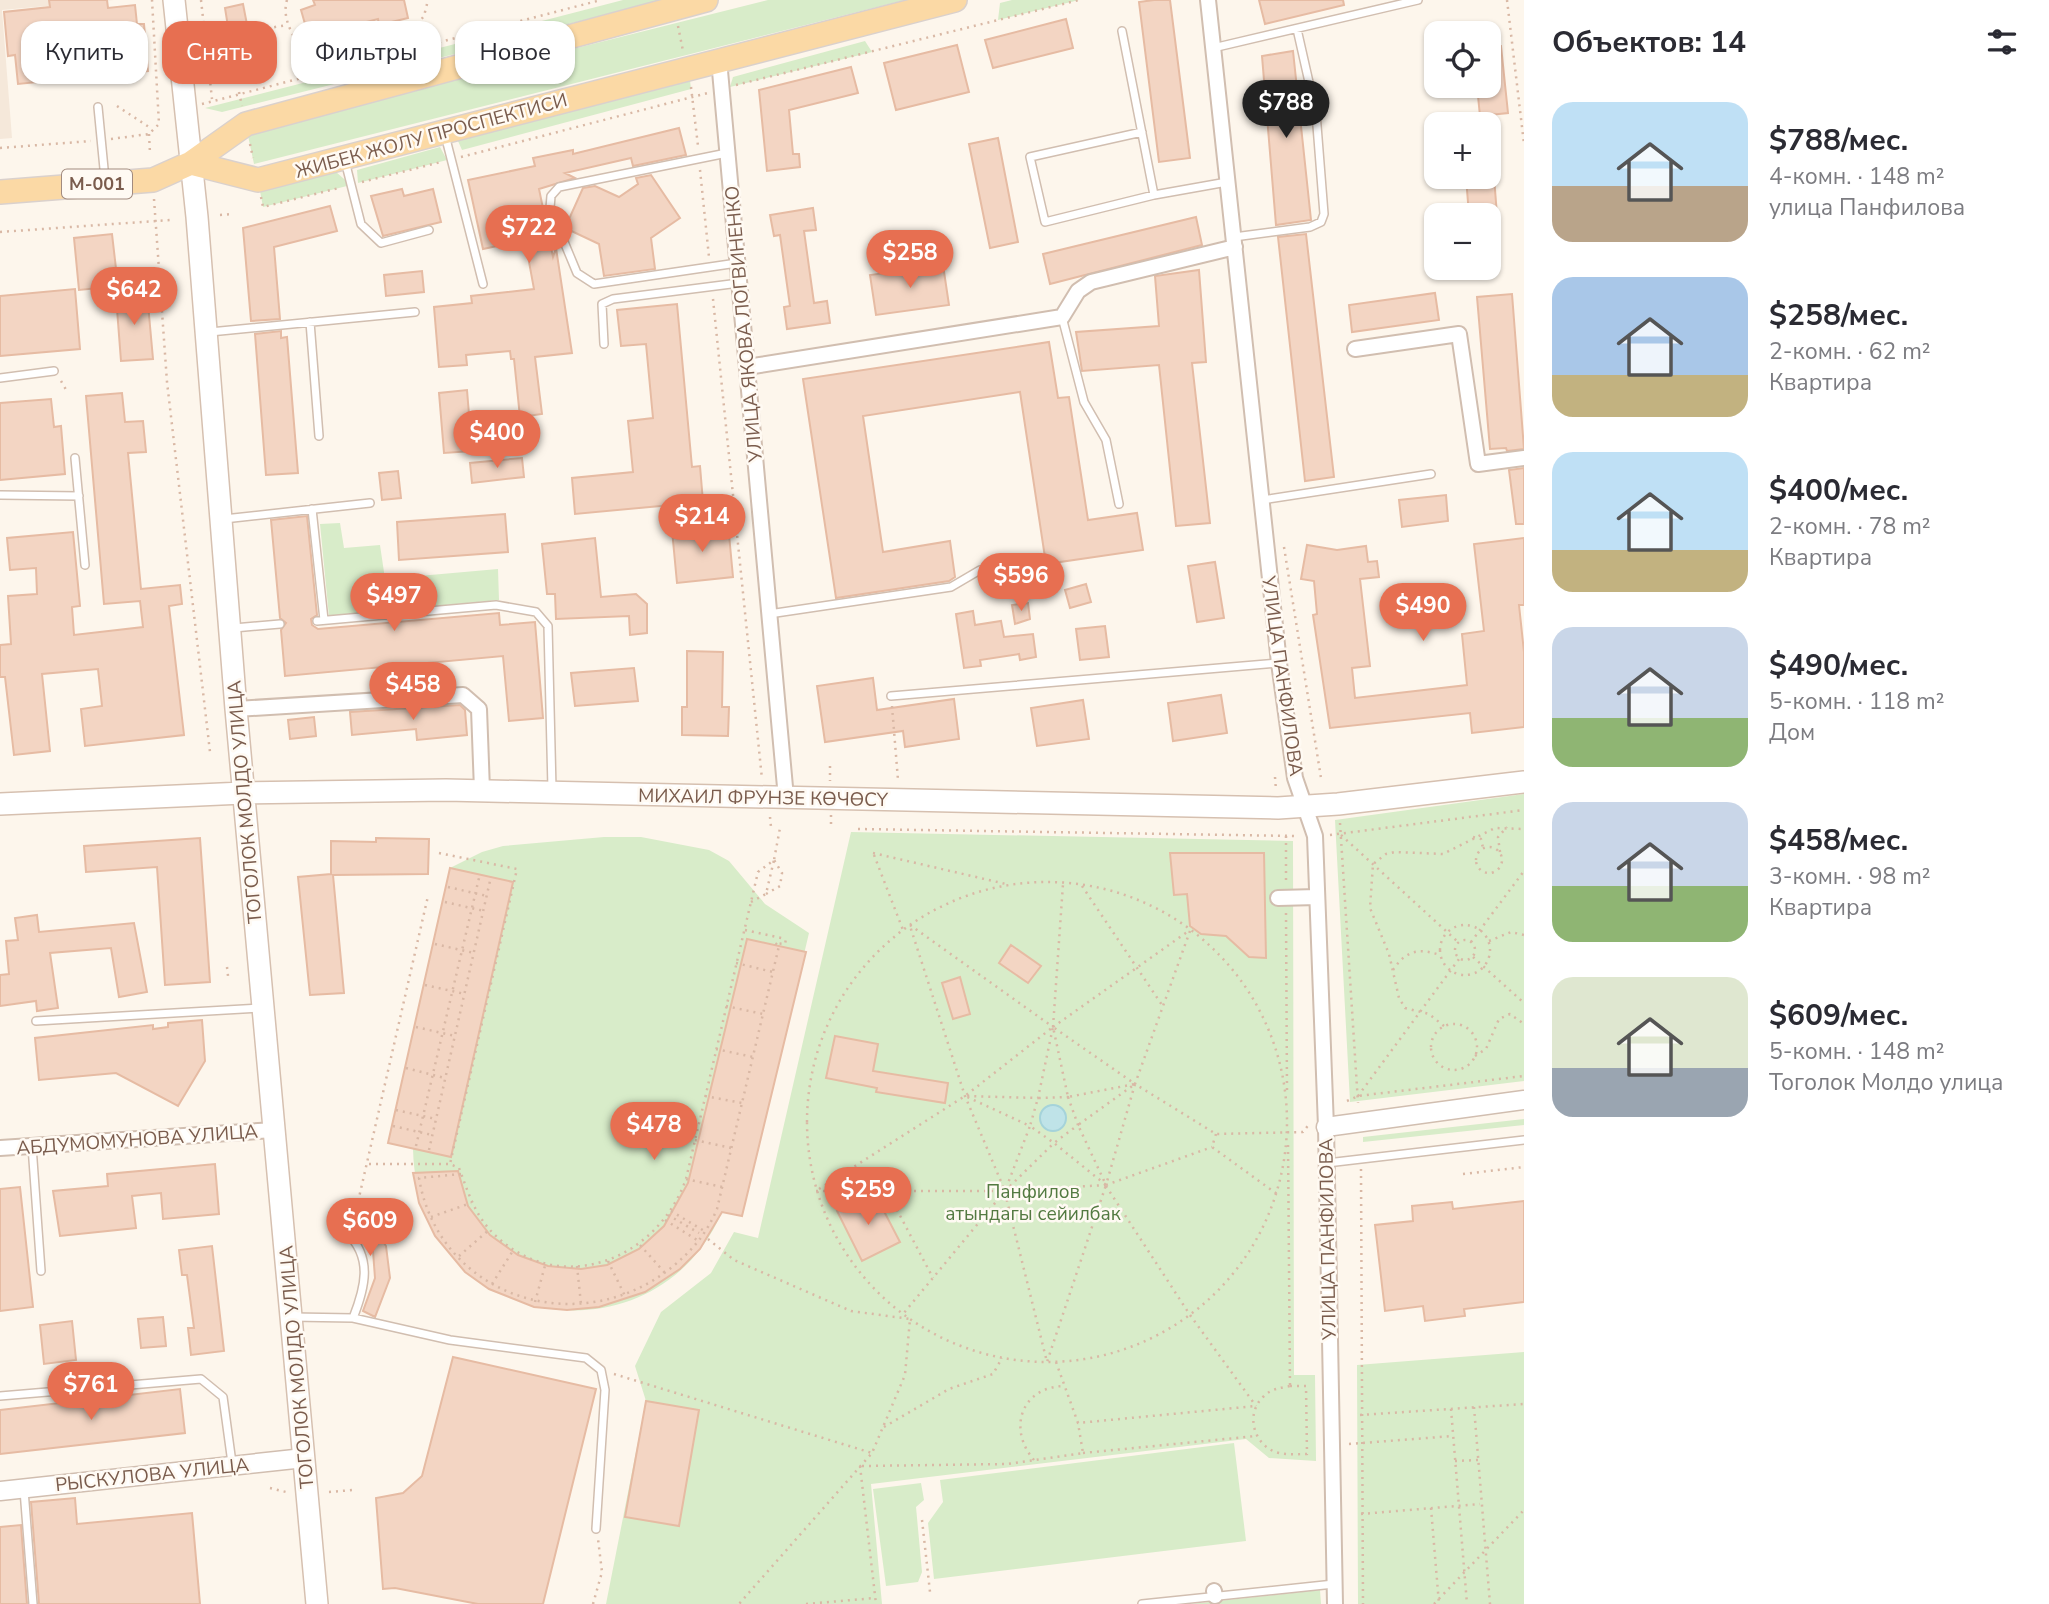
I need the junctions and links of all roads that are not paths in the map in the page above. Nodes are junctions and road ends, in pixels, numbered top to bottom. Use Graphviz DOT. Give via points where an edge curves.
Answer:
graph roads {
  1 [pos="174,0"];
  2 [pos="706,0"];
  3 [pos="955,0"];
  4 [pos="1208,0"];
  5 [pos="1418,0"];
  6 [pos="1297,29"];
  7 [pos="1122,31"];
  8 [pos="1213,48"];
  9 [pos="719,60"];
  10 [pos="98,107"];
  11 [pos="444,131"];
  12 [pos="1142,132"];
  13 [pos="727,153"];
  14 [pos="344,157"];
  15 [pos="191,163"];
  16 [pos="1228,181"];
  17 [pos="105,183"];
  18 [pos="0,192"];
  19 [pos="1154,195"];
  20 [pos="429,230"];
  21 [pos="1235,242"];
  22 [pos="738,262"];
  23 [pos="739,283"];
  24 [pos="483,284"];
  25 [pos="415,312"];
  26 [pos="1062,317"];
  27 [pos="310,322"];
  28 [pos="206,332"];
  29 [pos="604,344"];
  30 [pos="1355,349"];
  31 [pos="747,367"];
  32 [pos="54,372"];
  33 [pos="0,378"];
  34 [pos="319,436"];
  35 [pos="75,458"];
  36 [pos="1524,458"];
  37 [pos="1431,474"];
  38 [pos="0,495"];
  39 [pos="79,496"];
  40 [pos="1262,500"];
  41 [pos="370,503"];
  42 [pos="1119,504"];
  43 [pos="312,509"];
  44 [pos="220,519"];
  45 [pos="85,565"];
  46 [pos="981,570"];
  47 [pos="769,614"];
  48 [pos="280,624"];
  49 [pos="229,629"];
  50 [pos="1279,663"];
  51 [pos="891,696"];
  52 [pos="236,709"];
  53 [pos="1524,782"];
  54 [pos="482,790"];
  55 [pos="552,792"];
  56 [pos="243,793"];
  57 [pos="0,804"];
  58 [pos="777,804"];
  59 [pos="1306,806"];
  60 [pos="1317,897"];
  61 [pos="1282,898"];
  62 [pos="263,1007"];
  63 [pos="36,1021"];
  64 [pos="1524,1100"];
  65 [pos="1320,1122"];
  66 [pos="274,1130"];
  67 [pos="1524,1140"];
  68 [pos="32,1146"];
  69 [pos="0,1148"];
  70 [pos="1326,1163"];
  71 [pos="347,1233"];
  72 [pos="41,1271"];
  73 [pos="291,1317"];
  74 [pos="353,1318"];
  75 [pos="0,1396"];
  76 [pos="304,1458"];
  77 [pos="232,1465"];
  78 [pos="24,1489"];
  79 [pos="0,1491"];
  80 [pos="596,1529"];
  81 [pos="1334,1584"];
  82 [pos="33,1604"];
  83 [pos="317,1604"];
  84 [pos="1142,1604"];
  85 [pos="1335,1604"];
  1 -- 15 [label="main road, ТОГОЛОК МОЛДО УЛИЦА"];
  2 -- 15 [label="main road, М-001" via="246,124"];
  3 -- 9 [label="main road, ЖИБЕК ЖОЛУ ПРОСПЕКТИСИ"];
  4 -- 8 [label="street, УЛИЦА ПАНФИЛОВА"];
  5 -- 6 [label="lane"];
  6 -- 8 [label="lane"];
  6 -- 21 [label="lane" via="1316,113 1324,214 1321,222 1311,227"];
  7 -- 12 [label="lane"];
  8 -- 16 [label="street, УЛИЦА ПАНФИЛОВА"];
  9 -- 11 [label="main road, ЖИБЕК ЖОЛУ ПРОСПЕКТИСИ"];
  9 -- 13 [label="street, УЛИЦА ЯКОВА ЛОГВИНЕНКО"];
  10 -- 17 [label="lane"];
  11 -- 14 [label="main road, ЖИБЕК ЖОЛУ ПРОСПЕКТИСИ"];
  11 -- 24 [label="lane"];
  12 -- 19 [label="lane"];
  12 -- 19 [label="lane" via="1030,157 1045,222"];
  13 -- 22 [label="street, УЛИЦА ЯКОВА ЛОГВИНЕНКО"];
  13 -- 22 [label="lane" via="559,187 551,196 550,208 578,274 594,284"];
  14 -- 15 [label="main road, ЖИБЕК ЖОЛУ ПРОСПЕКТИСИ" via="258,180"];
  14 -- 20 [label="lane" via="361,224 381,243"];
  15 -- 17 [label="main road, М-001" via="153,180"];
  15 -- 28 [label="main road, ТОГОЛОК МОЛДО УЛИЦА"];
  16 -- 19 [label="lane"];
  16 -- 21 [label="street, УЛИЦА ПАНФИЛОВА"];
  17 -- 18 [label="main road, М-001"];
  21 -- 26 [label="street" via="1091,282 1078,291"];
  21 -- 40 [label="street, УЛИЦА ПАНФИЛОВА"];
  22 -- 23 [label="street, УЛИЦА ЯКОВА ЛОГВИНЕНКО"];
  23 -- 29 [label="lane" via="613,299 602,304"];
  23 -- 31 [label="street, УЛИЦА ЯКОВА ЛОГВИНЕНКО"];
  25 -- 27 [label="lane"];
  26 -- 31 [label="street"];
  26 -- 42 [label="lane" via="1084,402 1106,440"];
  27 -- 28 [label="lane"];
  27 -- 34 [label="lane"];
  28 -- 44 [label="main road, ТОГОЛОК МОЛДО УЛИЦА"];
  30 -- 36 [label="street" via="1459,334 1478,464"];
  31 -- 47 [label="street, УЛИЦА ЯКОВА ЛОГВИНЕНКО"];
  32 -- 33 [label="lane"];
  35 -- 39 [label="lane"];
  37 -- 40 [label="lane"];
  38 -- 39 [label="lane"];
  39 -- 45 [label="lane"];
  40 -- 50 [label="street, УЛИЦА ПАНФИЛОВА"];
  41 -- 43 [label="lane"];
  43 -- 44 [label="lane"];
  43 -- 55 [label="lane" via="320,621 496,605 536,612 548,626"];
  44 -- 49 [label="main road, ТОГОЛОК МОЛДО УЛИЦА"];
  46 -- 47 [label="lane" via="951,587"];
  47 -- 58 [label="street, УЛИЦА ЯКОВА ЛОГВИНЕНКО"];
  48 -- 49 [label="lane"];
  49 -- 52 [label="main road, ТОГОЛОК МОЛДО УЛИЦА"];
  50 -- 51 [label="lane"];
  50 -- 59 [label="street, УЛИЦА ПАНФИЛОВА" via="1295,778"];
  52 -- 54 [label="street" via="463,695 479,709"];
  52 -- 56 [label="main road, ТОГОЛОК МОЛДО УЛИЦА"];
  53 -- 59 [label="main road, МИХАИЛ ФРУНЗЕ КӨЧӨСҮ"];
  54 -- 55 [label="main road, МИХАИЛ ФРУНЗЕ КӨЧӨСҮ"];
  54 -- 56 [label="main road, МИХАИЛ ФРУНЗЕ КӨЧӨСҮ"];
  55 -- 58 [label="main road, МИХАИЛ ФРУНЗЕ КӨЧӨСҮ"];
  56 -- 57 [label="main road, МИХАИЛ ФРУНЗЕ КӨЧӨСҮ"];
  56 -- 62 [label="main road, ТОГОЛОК МОЛДО УЛИЦА"];
  58 -- 59 [label="main road, МИХАИЛ ФРУНЗЕ КӨЧӨСҮ" via="900,800"];
  59 -- 60 [label="street, УЛИЦА ПАНФИЛОВА" via="1315,836"];
  60 -- 61 [label="street"];
  60 -- 65 [label="street, УЛИЦА ПАНФИЛОВА"];
  62 -- 63 [label="lane"];
  62 -- 66 [label="main road, ТОГОЛОК МОЛДО УЛИЦА"];
  64 -- 65 [label="street"];
  65 -- 70 [label="street, УЛИЦА ПАНФИЛОВА"];
  66 -- 68 [label="street, АБДУМОМУНОВА УЛИЦА"];
  66 -- 73 [label="main road, ТОГОЛОК МОЛДО УЛИЦА"];
  67 -- 70 [label="lane"];
  68 -- 69 [label="street, АБДУМОМУНОВА УЛИЦА"];
  68 -- 72 [label="lane"];
  70 -- 81 [label="street, УЛИЦА ПАНФИЛОВА"];
  71 -- 74 [label="lane" via="357,1242 366,1274"];
  73 -- 74 [label="lane"];
  73 -- 76 [label="main road, ТОГОЛОК МОЛДО УЛИЦА"];
  74 -- 80 [label="lane" via="450,1340 586,1358 601,1370 605,1390"];
  75 -- 77 [label="lane" via="201,1379 223,1397"];
  76 -- 77 [label="street, РЫСКУЛОВА УЛИЦА"];
  76 -- 83 [label="main road, ТОГОЛОК МОЛДО УЛИЦА"];
  77 -- 78 [label="street, РЫСКУЛОВА УЛИЦА"];
  78 -- 79 [label="street, РЫСКУЛОВА УЛИЦА"];
  78 -- 82 [label="lane"];
  81 -- 84 [label="lane"];
  81 -- 85 [label="street, УЛИЦА ПАНФИЛОВА"];
}
